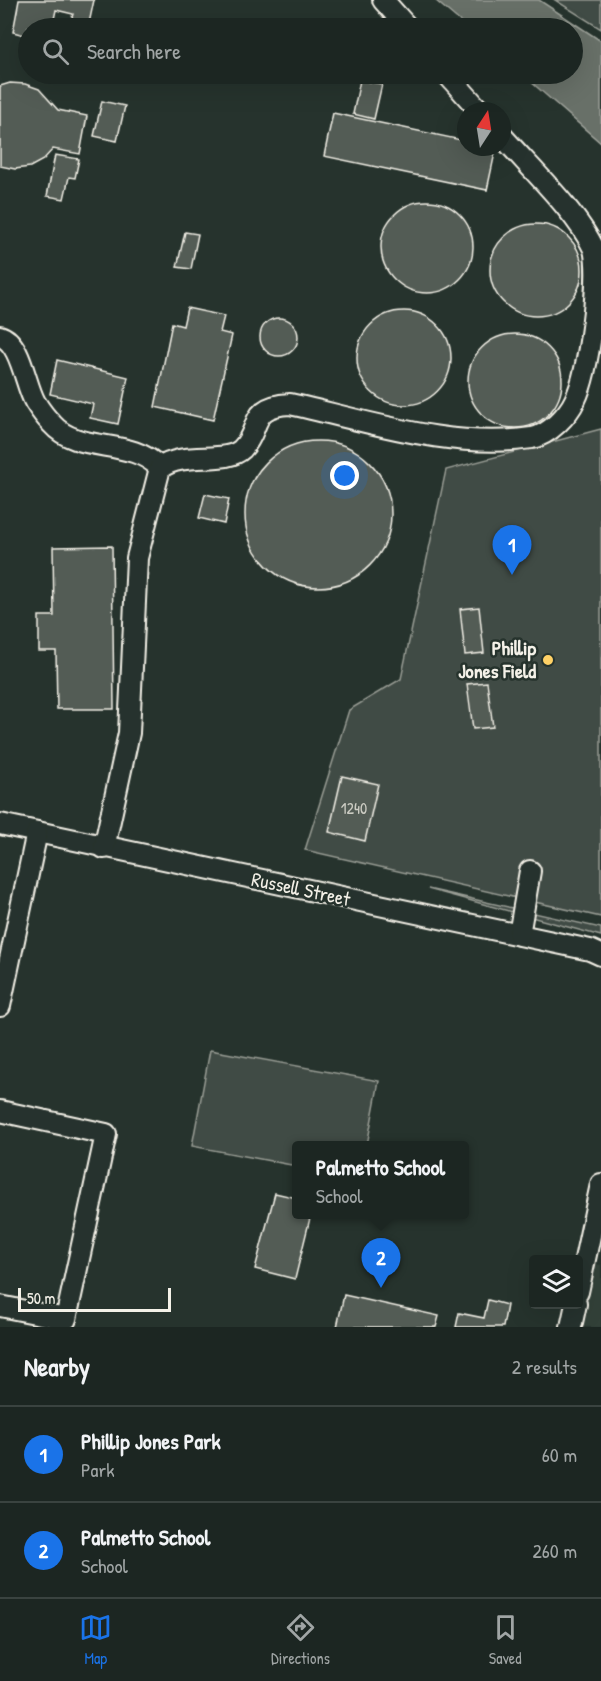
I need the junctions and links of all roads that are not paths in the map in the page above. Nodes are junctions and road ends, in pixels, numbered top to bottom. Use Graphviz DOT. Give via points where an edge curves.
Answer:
graph roads {
  1 [pos="383,0"];
  2 [pos="399,18"];
  3 [pos="456,84"];
  4 [pos="472,102"];
  5 [pos="511,146"];
  6 [pos="0,336"];
  7 [pos="160,468"];
  8 [pos="0,824"];
  9 [pos="37,832"];
  10 [pos="104,848"];
  11 [pos="530,872"];
  12 [pos="519,935"];
  13 [pos="601,956"];
  14 [pos="5,961"];
  15 [pos="0,1006"];
  16 [pos="0,1111"];
  17 [pos="601,1184"];
  18 [pos="594,1251"];
  19 [pos="583,1281"];
  20 [pos="0,1306"];
  21 [pos="575,1309"];
  22 [pos="571,1327"];
  1 -- 2 [label="street"];
  3 -- 4 [label="street"];
  5 -- 7 [label="street" via="568,211 594,249 599,269 600,288 582,384 561,419 534,437 455,440 290,404 272,405 261,415 241,449 227,455 169,461"];
  6 -- 7 [label="street" via="15,348 35,402 54,426 69,437 140,452"];
  7 -- 10 [label="street" via="137,558 129,733"];
  8 -- 9 [label="street, Russell Street"];
  9 -- 10 [label="street, Russell Street"];
  9 -- 14 [label="street"];
  10 -- 12 [label="street, Russell Street"];
  11 -- 12 [label="street"];
  12 -- 13 [label="street, Russell Street" via="590,950"];
  14 -- 15 [label="street"];
  16 -- 20 [label="street" via="106,1134 66,1319"];
  17 -- 18 [label="street"];
  18 -- 19 [label="street"];
  21 -- 22 [label="street"];
}
